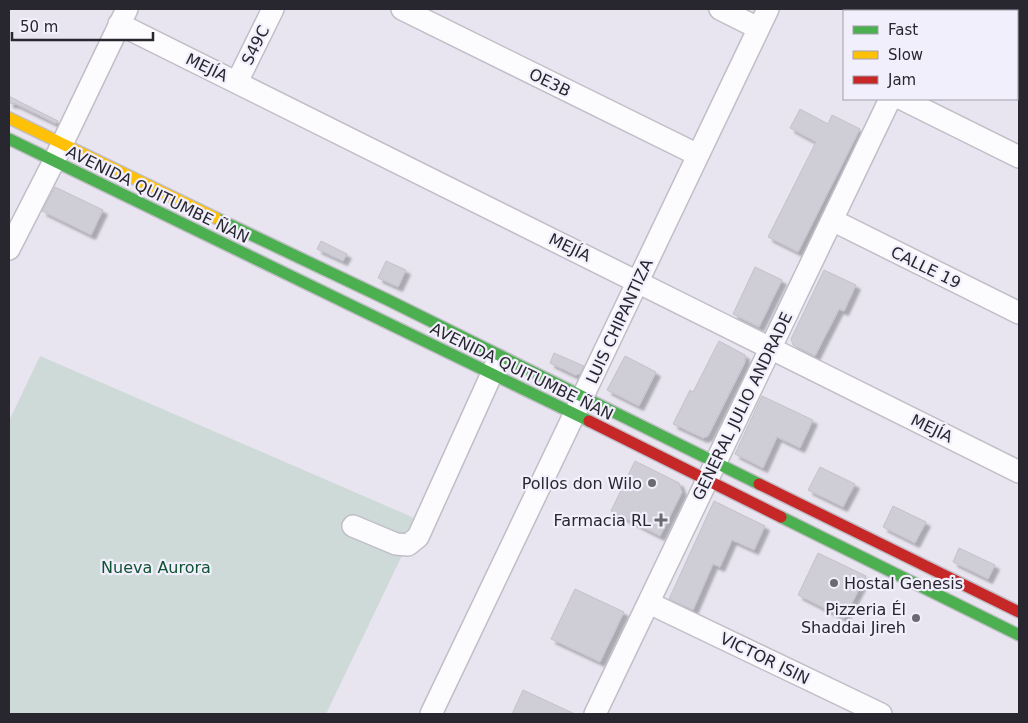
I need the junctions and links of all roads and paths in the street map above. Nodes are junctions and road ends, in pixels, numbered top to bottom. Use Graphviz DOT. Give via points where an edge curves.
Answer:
graph roads {
  1 [pos="274,9"];
  2 [pos="402,9"];
  3 [pos="720,9"];
  4 [pos="768,9"];
  5 [pos="123,17"];
  6 [pos="758,28"];
  7 [pos="237,82"];
  8 [pos="890,100"];
  9 [pos="904,100"];
  10 [pos="9,118"];
  11 [pos="9,139"];
  12 [pos="57,152"];
  13 [pos="698,155"];
  14 [pos="1019,157"];
  15 [pos="832,220"];
  16 [pos="9,248"];
  17 [pos="637,281"];
  18 [pos="1019,313"];
  19 [pos="770,348"];
  20 [pos="500,355"];
  21 [pos="492,375"];
  22 [pos="579,405"];
  23 [pos="711,471"];
  24 [pos="1019,472"];
  25 [pos="352,526"];
  26 [pos="649,603"];
  27 [pos="1019,612"];
  28 [pos="1019,635"];
  29 [pos="430,714"];
  30 [pos="595,714"];
  31 [pos="881,714"];
  1 -- 7 [label="street, S49C"];
  2 -- 13 [label="street, OE3B"];
  3 -- 6 [label="street"];
  4 -- 6 [label="street, LUIS CHIPANTIZA"];
  5 -- 7 [label="street, MEJÍA"];
  5 -- 12 [label="street"];
  6 -- 13 [label="street, LUIS CHIPANTIZA"];
  7 -- 17 [label="street, MEJÍA"];
  8 -- 15 [label="street, GENERAL JULIO ANDRADE"];
  9 -- 14 [label="street"];
  10 -- 12 [label="street, AVENIDA QUITUMBE ÑAN"];
  11 -- 12 [label="street, AVENIDA QUITUMBE ÑAN"];
  12 -- 16 [label="street"];
  12 -- 20 [label="street, AVENIDA QUITUMBE ÑAN"];
  12 -- 21 [label="street, AVENIDA QUITUMBE ÑAN"];
  13 -- 17 [label="street, LUIS CHIPANTIZA"];
  15 -- 18 [label="street, CALLE 19"];
  15 -- 19 [label="street, GENERAL JULIO ANDRADE"];
  17 -- 19 [label="street, MEJÍA"];
  17 -- 22 [label="street, LUIS CHIPANTIZA"];
  19 -- 23 [label="street, GENERAL JULIO ANDRADE"];
  19 -- 24 [label="street, MEJÍA"];
  20 -- 21 [label="street"];
  20 -- 22 [label="street, AVENIDA QUITUMBE ÑAN"];
  21 -- 22 [label="street, AVENIDA QUITUMBE ÑAN"];
  21 -- 25 [label="street" via="418,537 408,545 396,544"];
  22 -- 23 [label="street, AVENIDA QUITUMBE ÑAN"];
  22 -- 23 [label="street, AVENIDA QUITUMBE ÑAN"];
  22 -- 29 [label="street, LUIS CHIPANTIZA"];
  23 -- 26 [label="street, GENERAL JULIO ANDRADE"];
  23 -- 27 [label="street, AVENIDA QUITUMBE ÑAN"];
  23 -- 28 [label="street, AVENIDA QUITUMBE ÑAN"];
  26 -- 30 [label="street, GENERAL JULIO ANDRADE"];
  26 -- 31 [label="street, VICTOR ISIN"];
}
